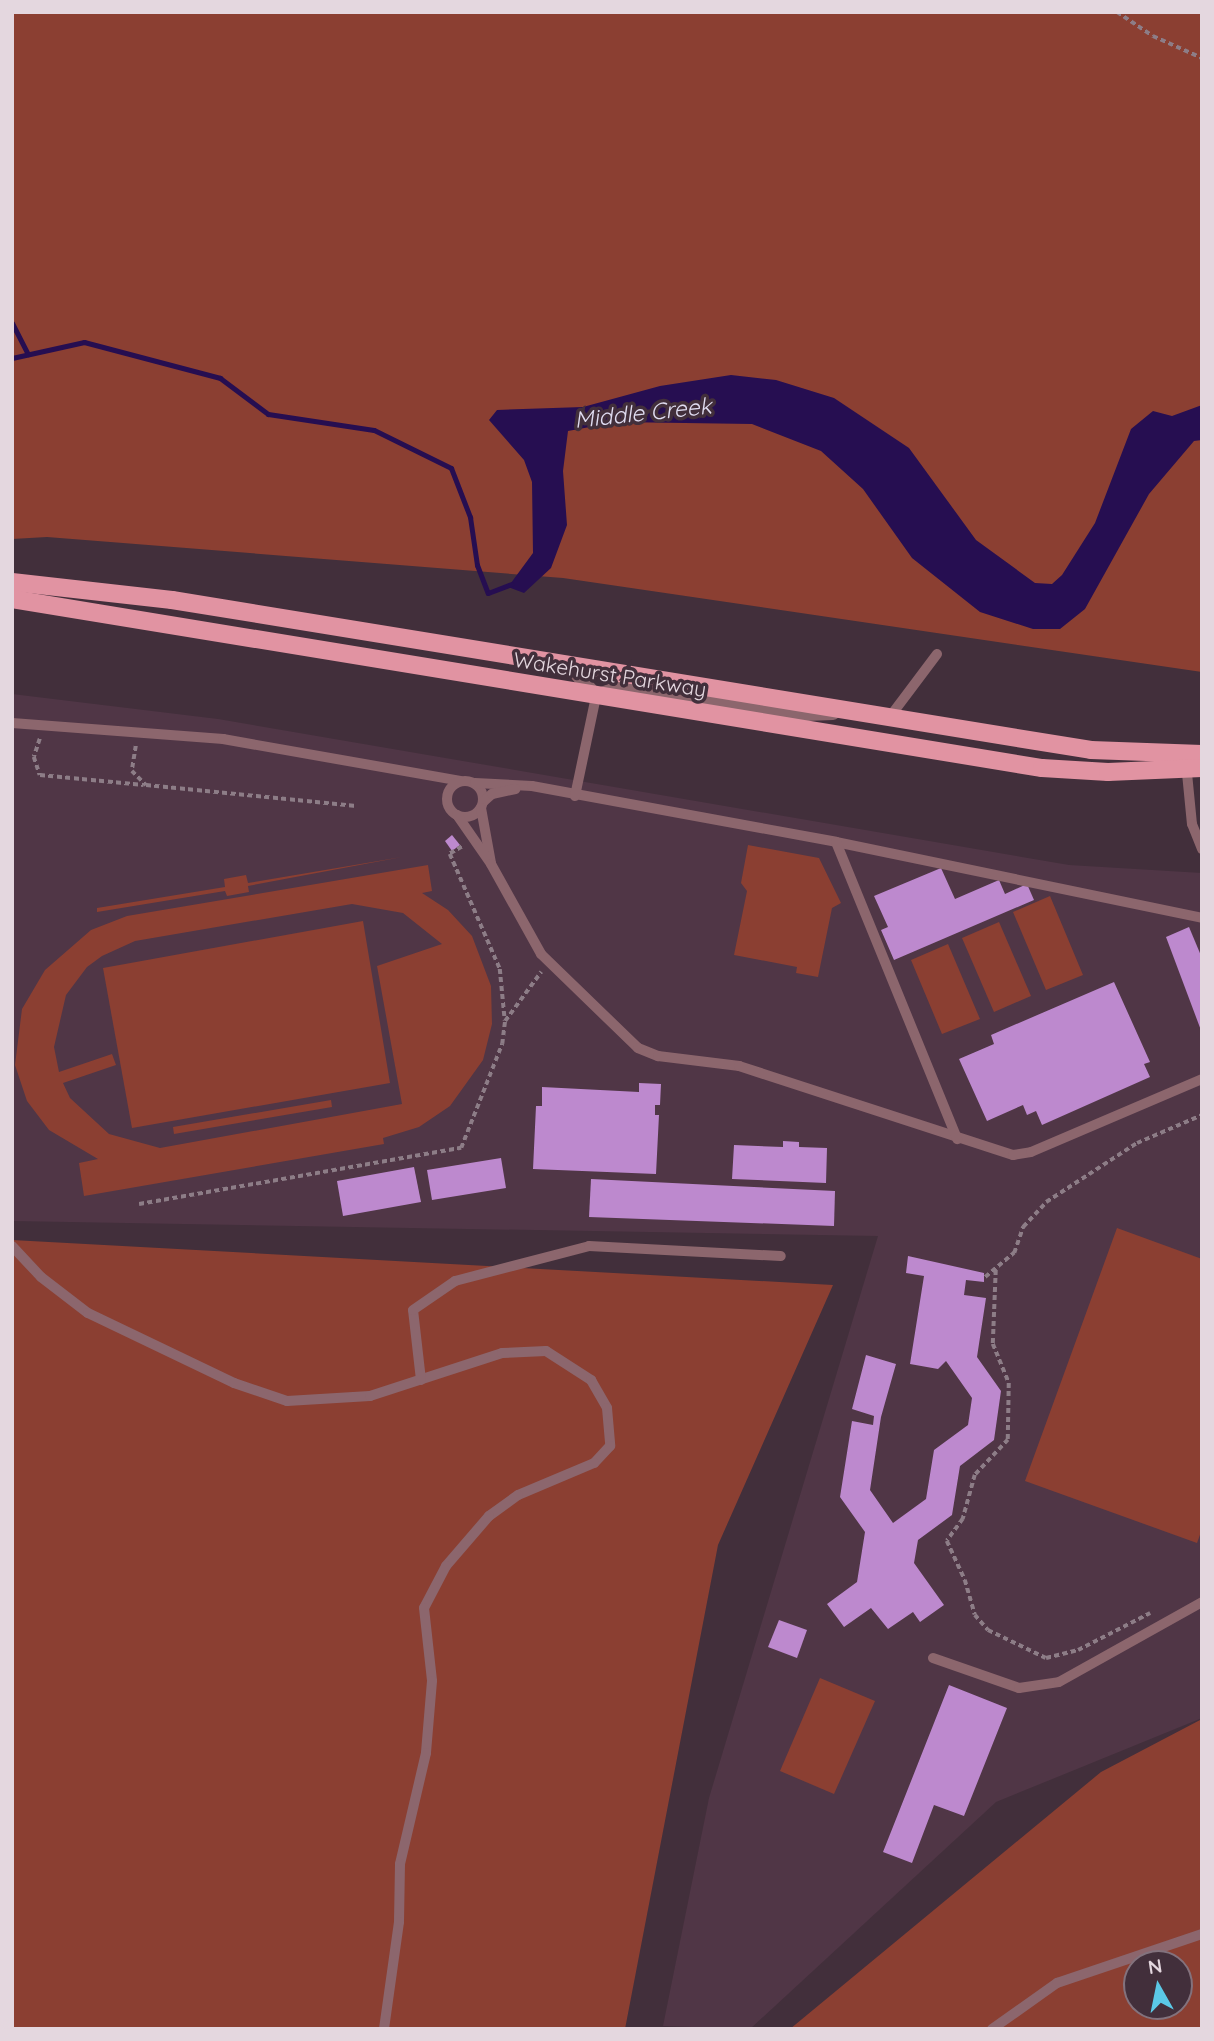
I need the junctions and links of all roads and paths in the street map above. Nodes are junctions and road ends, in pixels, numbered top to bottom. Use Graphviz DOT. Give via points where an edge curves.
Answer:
graph roads {
  1 [pos="1117,12"];
  2 [pos="1202,58"];
  3 [pos="12,582"];
  4 [pos="12,599"];
  5 [pos="937,654"];
  6 [pos="568,664"];
  7 [pos="596,696"];
  8 [pos="858,712"];
  9 [pos="888,718"];
  10 [pos="12,723"];
  11 [pos="60,723"];
  12 [pos="154,732"];
  13 [pos="1194,762"];
  14 [pos="460,780"];
  15 [pos="475,783"];
  16 [pos="146,785"];
  17 [pos="532,786"];
  18 [pos="575,796"];
  19 [pos="482,805"];
  20 [pos="356,806"];
  21 [pos="457,815"];
  22 [pos="472,841"];
  23 [pos="836,842"];
  24 [pos="1202,849"];
  25 [pos="491,864"];
  26 [pos="1202,918"];
  27 [pos="550,962"];
  28 [pos="505,1021"];
  29 [pos="1202,1079"];
  30 [pos="1202,1115"];
  31 [pos="957,1139"];
  32 [pos="139,1204"];
  33 [pos="12,1246"];
  34 [pos="781,1256"];
  35 [pos="996,1270"];
  36 [pos="985,1277"];
  37 [pos="421,1380"];
  38 [pos="1202,1602"];
  39 [pos="1157,1609"];
  40 [pos="933,1658"];
  41 [pos="1202,1934"];
  42 [pos="384,2029"];
  43 [pos="992,2029"];
  1 -- 2 [label="path" via="1153,36"];
  3 -- 6 [label="main road, Wakehurst Parkway" via="172,600"];
  4 -- 7 [label="main road, Wakehurst Parkway"];
  5 -- 9 [label="lane"];
  6 -- 7 [label="street"];
  6 -- 8 [label="main road, Wakehurst Parkway"];
  7 -- 8 [label="street" via="618,688 806,714"];
  7 -- 13 [label="main road, Wakehurst Parkway" via="1042,768"];
  7 -- 18 [label="lane"];
  8 -- 9 [label="main road, Wakehurst Parkway"];
  9 -- 13 [label="main road, Wakehurst Parkway"];
  10 -- 11 [label="lane"];
  11 -- 12 [label="lane"];
  11 -- 16 [label="path" via="38,741 34,757 40,775"];
  12 -- 14 [label="lane" via="328,754"];
  12 -- 16 [label="path" via="132,752 132,771"];
  13 -- 24 [label="lane" via="1192,824"];
  14 -- 15 [label="lane"];
  14 -- 21 [label="lane" via="446,797"];
  15 -- 17 [label="lane"];
  15 -- 19 [label="lane"];
  16 -- 20 [label="path"];
  17 -- 18 [label="lane"];
  17 -- 19 [label="lane" via="492,794"];
  18 -- 23 [label="lane"];
  19 -- 21 [label="lane" via="473,815"];
  19 -- 25 [label="lane"];
  21 -- 22 [label="lane"];
  22 -- 25 [label="lane"];
  22 -- 28 [label="path" via="450,854 500,969"];
  23 -- 26 [label="lane"];
  23 -- 31 [label="lane"];
  25 -- 27 [label="lane" via="527,931"];
  27 -- 28 [label="path"];
  27 -- 31 [label="lane" via="638,1048 683,1060 739,1066"];
  28 -- 32 [label="path" via="502,1044 461,1148"];
  29 -- 31 [label="lane" via="1031,1152 1013,1155"];
  30 -- 35 [label="path" via="1137,1143 1046,1202 1023,1227 1014,1253"];
  33 -- 37 [label="lane" via="41,1277 88,1313 233,1383 287,1401 370,1396"];
  34 -- 37 [label="lane" via="589,1246 455,1281 413,1311"];
  35 -- 36 [label="path"];
  35 -- 39 [label="path" via="993,1344 1009,1383 1008,1440 975,1475 963,1519 947,1541 975,1615 988,1630 1046,1658 1078,1650"];
  37 -- 42 [label="lane" via="502,1353 546,1351 591,1380 607,1408 612,1429 610,1446 594,1463 518,1496 466,1537 424,1608 432,1681 426,1754 400,1864 399,1922"];
  38 -- 40 [label="lane" via="1059,1682 1019,1688"];
  41 -- 43 [label="lane" via="1057,1983"];
}
